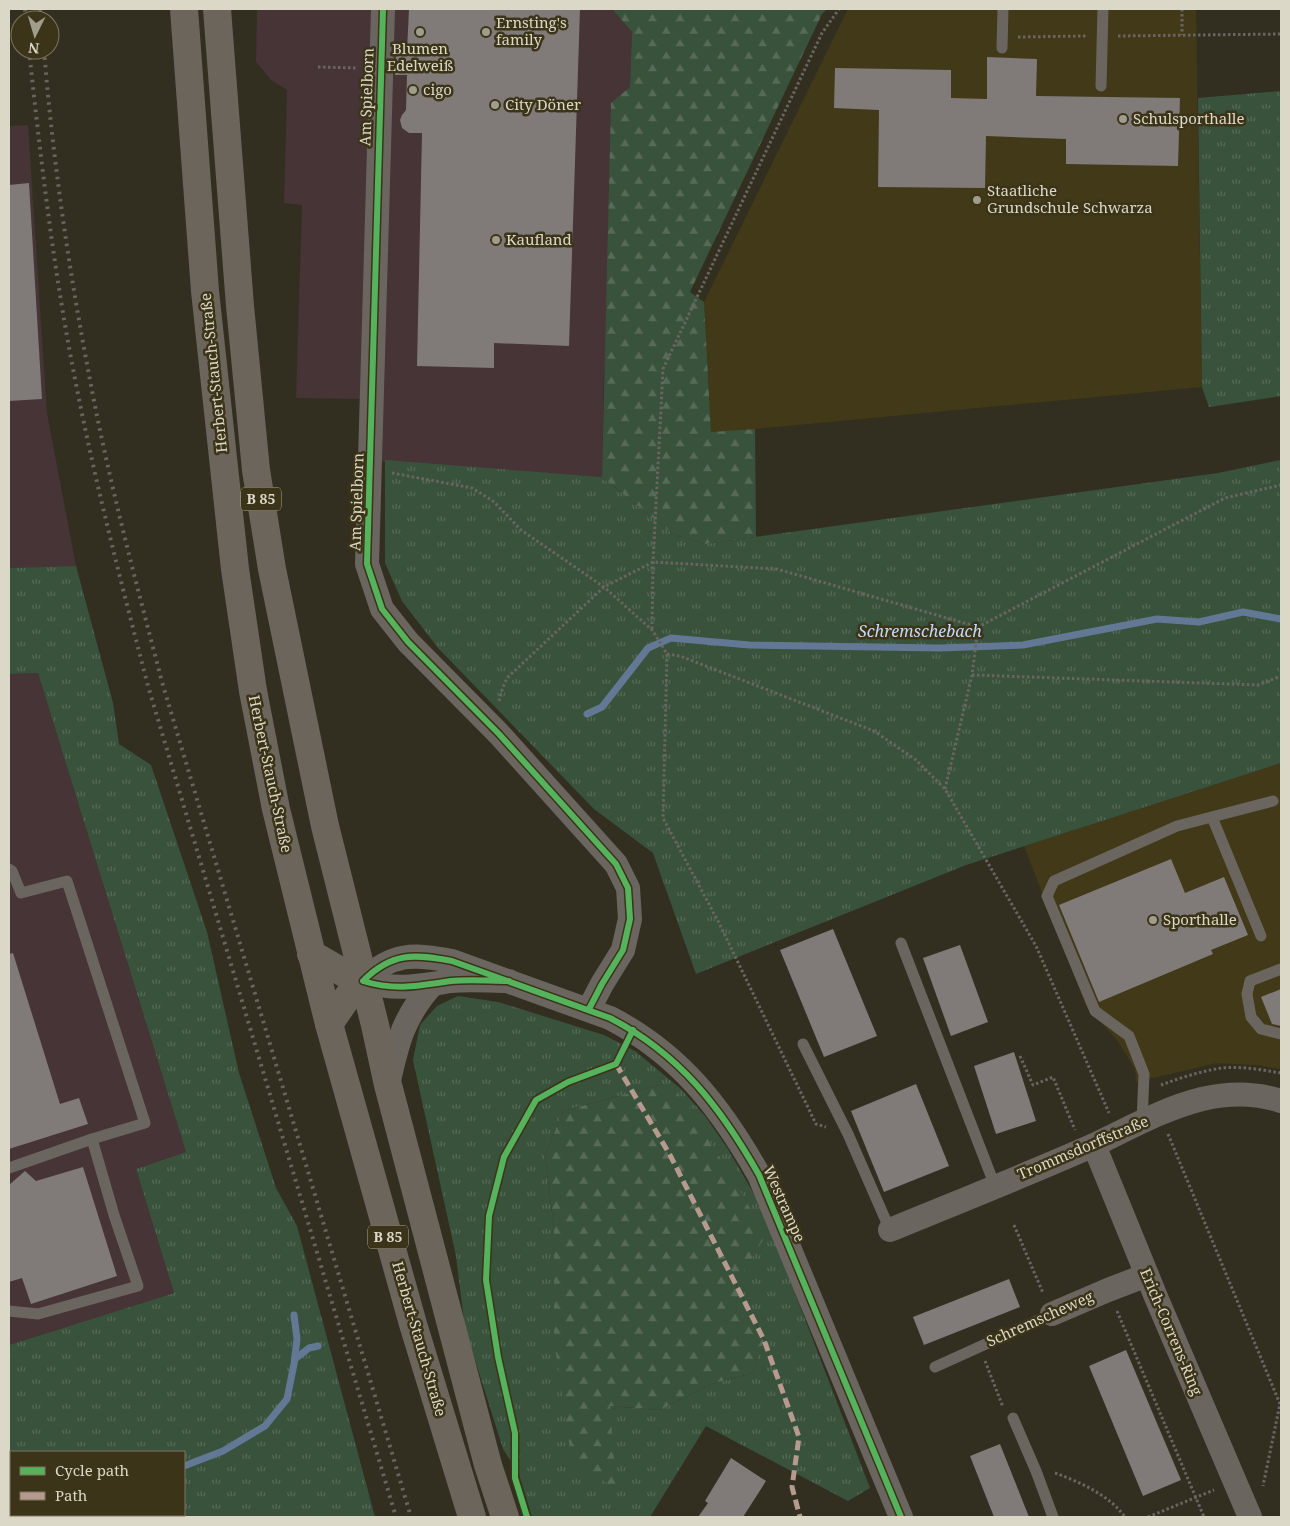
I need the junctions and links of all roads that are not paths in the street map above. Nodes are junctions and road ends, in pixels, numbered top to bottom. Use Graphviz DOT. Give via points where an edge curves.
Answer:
graph roads {
  1 [pos="184,9"];
  2 [pos="217,9"];
  3 [pos="382,9"];
  4 [pos="1003,9"];
  5 [pos="1104,9"];
  6 [pos="1002,43"];
  7 [pos="1102,86"];
  8 [pos="1273,800"];
  9 [pos="1212,817"];
  10 [pos="9,869"];
  11 [pos="1261,936"];
  12 [pos="901,943"];
  13 [pos="311,954"];
  14 [pos="1281,969"];
  15 [pos="363,981"];
  16 [pos="508,982"];
  17 [pos="432,985"];
  18 [pos="589,1009"];
  19 [pos="329,1024"];
  20 [pos="1281,1034"];
  21 [pos="803,1044"];
  22 [pos="388,1085"];
  23 [pos="1281,1101"];
  24 [pos="1151,1118"];
  25 [pos="92,1139"];
  26 [pos="1089,1147"];
  27 [pos="9,1168"];
  28 [pos="995,1186"];
  29 [pos="890,1230"];
  30 [pos="1147,1275"];
  31 [pos="9,1311"];
  32 [pos="1052,1314"];
  33 [pos="935,1366"];
  34 [pos="1013,1418"];
  35 [pos="472,1517"];
  36 [pos="505,1517"];
  37 [pos="901,1517"];
  38 [pos="1053,1517"];
  39 [pos="1250,1517"];
  1 -- 13 [label="main road, Herbert-Stauch-Straße / B 85" via="205,291 243,630 276,809"];
  2 -- 15 [label="main road, B 85" via="256,470 292,671"];
  3 -- 18 [label="street, Am Spielborn" via="367,564 382,610 408,642 500,734 616,864 628,888 630,918 623,950"];
  4 -- 6 [label="lane"];
  5 -- 7 [label="lane"];
  8 -- 9 [label="lane"];
  9 -- 11 [label="lane"];
  9 -- 24 [label="lane" via="1177,826 1054,880 1047,896 1095,1011 1129,1036 1144,1074"];
  10 -- 25 [label="lane" via="21,893 67,881 145,1123"];
  12 -- 28 [label="lane"];
  13 -- 15 [label="main road"];
  13 -- 19 [label="main road, Herbert-Stauch-Straße / B 85"];
  14 -- 20 [label="lane" via="1250,981 1247,994 1251,1017 1261,1029"];
  15 -- 16 [label="street, Westrampe" via="375,969 409,956 452,961"];
  15 -- 17 [label="street, Westrampe" via="394,988"];
  15 -- 19 [label="main road"];
  15 -- 22 [label="main road, B 85"];
  16 -- 17 [label="street, Westrampe" via="452,981"];
  16 -- 18 [label="street, Westrampe"];
  17 -- 22 [label="street" via="411,1012 402,1031"];
  18 -- 37 [label="street, Westrampe" via="633,1030 674,1062 709,1098 737,1136 759,1175"];
  19 -- 35 [label="main road, Herbert-Stauch-Straße / B 85"];
  21 -- 29 [label="lane" via="848,1134"];
  22 -- 36 [label="main road, B 85" via="488,1465"];
  23 -- 24 [label="street, Trommsdorffstraße" via="1267,1096 1214,1097"];
  24 -- 26 [label="street, Trommsdorffstraße"];
  25 -- 27 [label="lane"];
  25 -- 31 [label="lane" via="138,1286 38,1314"];
  26 -- 28 [label="street, Trommsdorffstraße"];
  26 -- 30 [label="street, Erich-Correns-Ring"];
  28 -- 29 [label="street, Trommsdorffstraße"];
  30 -- 32 [label="street, Schremscheweg"];
  30 -- 39 [label="street, Erich-Correns-Ring"];
  32 -- 33 [label="lane, Schremscheweg"];
  34 -- 38 [label="lane"];
}
